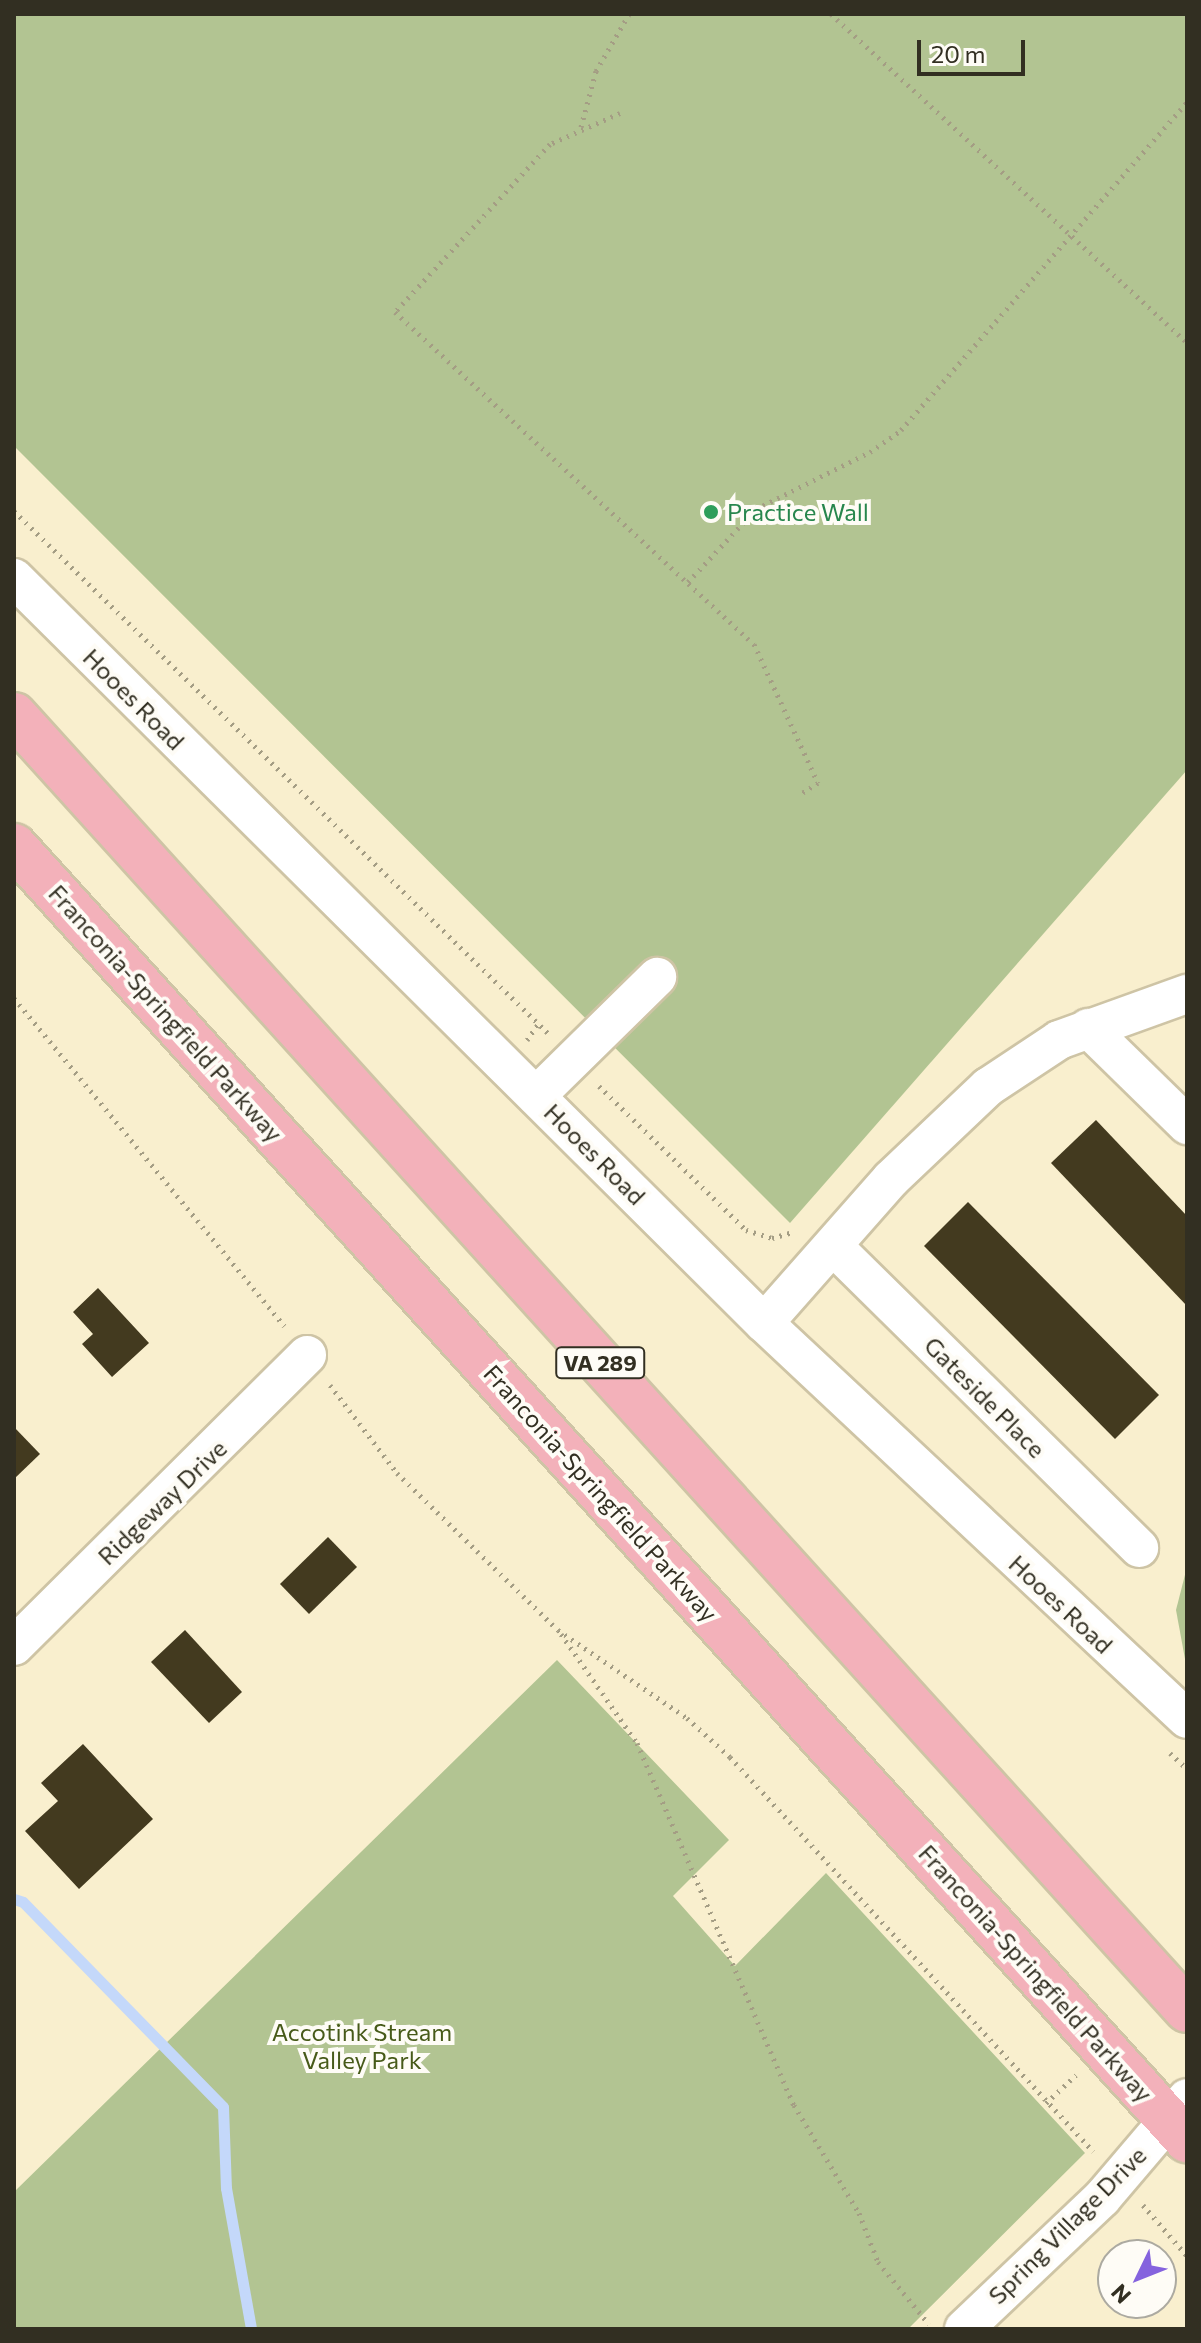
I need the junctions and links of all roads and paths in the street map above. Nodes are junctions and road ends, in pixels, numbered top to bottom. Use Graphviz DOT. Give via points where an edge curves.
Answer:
graph roads {
  1 [pos="629,14"];
  2 [pos="831,14"];
  3 [pos="1187,102"];
  4 [pos="620,113"];
  5 [pos="580,127"];
  6 [pos="1069,235"];
  7 [pos="1187,342"];
  8 [pos="14,511"];
  9 [pos="14,578"];
  10 [pos="688,582"];
  11 [pos="14,715"];
  12 [pos="799,795"];
  13 [pos="14,846"];
  14 [pos="657,977"];
  15 [pos="1187,994"];
  16 [pos="14,998"];
  17 [pos="1088,1028"];
  18 [pos="572,1060"];
  19 [pos="536,1096"];
  20 [pos="1187,1125"];
  21 [pos="803,1223"];
  22 [pos="833,1246"];
  23 [pos="764,1323"];
  24 [pos="307,1355"];
  25 [pos="1139,1548"];
  26 [pos="558,1630"];
  27 [pos="14,1646"];
  28 [pos="1187,1719"];
  29 [pos="1187,2010"];
  30 [pos="1181,2119"];
  31 [pos="1079,2136"];
  32 [pos="1172,2237"];
  33 [pos="1187,2256"];
  34 [pos="934,2329"];
  35 [pos="964,2329"];
  1 -- 5 [label="path" via="596,71"];
  2 -- 6 [label="path"];
  3 -- 6 [label="path"];
  4 -- 5 [label="path"];
  5 -- 10 [label="path" via="550,144 395,312"];
  6 -- 7 [label="path"];
  6 -- 10 [label="path" via="901,430 870,452 756,509"];
  8 -- 18 [label="path"];
  9 -- 19 [label="street, Hooes Road"];
  10 -- 12 [label="path" via="754,644 818,783"];
  11 -- 29 [label="main road, VA 289"];
  13 -- 30 [label="main road, Franconia-Springfield Parkway"];
  14 -- 18 [label="street"];
  15 -- 17 [label="street"];
  16 -- 24 [label="path"];
  17 -- 20 [label="street"];
  17 -- 22 [label="street" via="1059,1040 988,1087 891,1179"];
  18 -- 19 [label="street"];
  18 -- 21 [label="path" via="746,1230 772,1238"];
  19 -- 23 [label="street, Hooes Road"];
  22 -- 23 [label="street"];
  22 -- 25 [label="street, Gateside Place"];
  23 -- 28 [label="street, Hooes Road"];
  24 -- 26 [label="path" via="397,1473"];
  24 -- 27 [label="street, Ridgeway Drive"];
  26 -- 31 [label="path" via="707,1734"];
  26 -- 34 [label="path" via="637,1743 794,2105 859,2213 878,2262"];
  30 -- 35 [label="street, Spring Village Drive"];
  32 -- 33 [label="path"];
}
